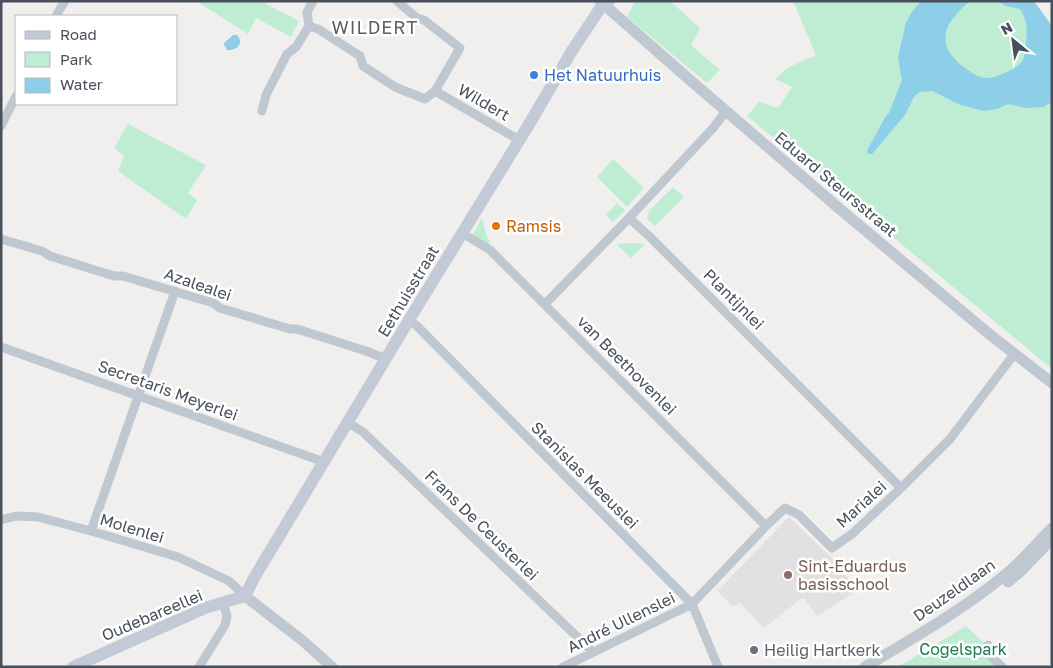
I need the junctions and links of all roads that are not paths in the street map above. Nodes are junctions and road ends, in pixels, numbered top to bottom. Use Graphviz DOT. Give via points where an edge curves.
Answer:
graph roads {
  1 [pos="65,1"];
  2 [pos="314,1"];
  3 [pos="397,1"];
  4 [pos="604,2"];
  5 [pos="56,15"];
  6 [pos="308,26"];
  7 [pos="435,91"];
  8 [pos="15,98"];
  9 [pos="726,111"];
  10 [pos="262,112"];
  11 [pos="1,126"];
  12 [pos="519,140"];
  13 [pos="629,218"];
  14 [pos="462,233"];
  15 [pos="1,239"];
  16 [pos="175,291"];
  17 [pos="545,304"];
  18 [pos="409,320"];
  19 [pos="1,347"];
  20 [pos="1014,353"];
  21 [pos="386,359"];
  22 [pos="1052,383"];
  23 [pos="138,396"];
  24 [pos="347,422"];
  25 [pos="324,462"];
  26 [pos="901,488"];
  27 [pos="1,520"];
  28 [pos="766,526"];
  29 [pos="1052,528"];
  30 [pos="91,531"];
  31 [pos="1052,539"];
  32 [pos="1032,554"];
  33 [pos="245,596"];
  34 [pos="223,602"];
  35 [pos="692,604"];
  36 [pos="988,645"];
  37 [pos="593,652"];
  38 [pos="73,667"];
  39 [pos="199,667"];
  40 [pos="331,667"];
  41 [pos="563,667"];
  42 [pos="718,667"];
  43 [pos="866,667"];
  44 [pos="879,667"];
  45 [pos="1002,667"];
  1 -- 5 [label="street"];
  2 -- 6 [label="street" via="308,12"];
  3 -- 7 [label="street, Wildert" via="460,48"];
  4 -- 9 [label="street, Eduard Steursstraat"];
  4 -- 12 [label="main road, Eethuisstraat"];
  6 -- 7 [label="street, Wildert" via="360,56 363,66 395,87 425,99"];
  6 -- 10 [label="street" via="296,47 287,54 266,95"];
  7 -- 12 [label="street, Wildert"];
  8 -- 11 [label="street"];
  9 -- 13 [label="street"];
  9 -- 20 [label="street, Eduard Steursstraat"];
  12 -- 14 [label="main road, Eethuisstraat"];
  13 -- 17 [label="street"];
  13 -- 26 [label="street, Plantijnlei"];
  14 -- 17 [label="street, van Beethovenlei" via="490,250"];
  14 -- 18 [label="main road, Eethuisstraat"];
  15 -- 16 [label="street, Azalealei" via="114,276"];
  16 -- 21 [label="street, Azalealei"];
  16 -- 23 [label="street"];
  17 -- 28 [label="street, van Beethovenlei"];
  18 -- 21 [label="main road, Eethuisstraat"];
  18 -- 35 [label="street, Stanislas Meeuslei"];
  19 -- 23 [label="street, Secretaris Meyerlei"];
  20 -- 22 [label="street, Eduard Steursstraat"];
  20 -- 26 [label="street, Marialei" via="950,439"];
  21 -- 24 [label="main road, Eethuisstraat"];
  23 -- 25 [label="street, Secretaris Meyerlei"];
  23 -- 30 [label="street"];
  24 -- 25 [label="main road, Eethuisstraat"];
  24 -- 37 [label="street, Frans De Ceusterlei" via="363,432"];
  25 -- 33 [label="main road, Eethuisstraat"];
  26 -- 28 [label="street, Marialei" via="852,534 832,548 799,515 786,508"];
  27 -- 30 [label="street, Molenlei" via="38,516"];
  28 -- 35 [label="street, Marialei"];
  29 -- 32 [label="street, Deuzeldlaan"];
  30 -- 33 [label="street, Molenlei" via="178,557 229,581"];
  31 -- 32 [label="street, Deuzeldlaan"];
  32 -- 43 [label="street, Deuzeldlaan" via="964,606"];
  32 -- 44 [label="street, Deuzeldlaan" via="1022,570 980,603"];
  33 -- 34 [label="main road, Oudebareellei"];
  33 -- 40 [label="street"];
  34 -- 38 [label="main road, Oudebareellei"];
  34 -- 39 [label="street" via="227,616 225,625"];
  35 -- 37 [label="street, André Ullenslei"];
  35 -- 42 [label="street, Stanislas Meeuslei"];
  36 -- 45 [label="street" via="992,656"];
  37 -- 41 [label="street, André Ullenslei"];
}
